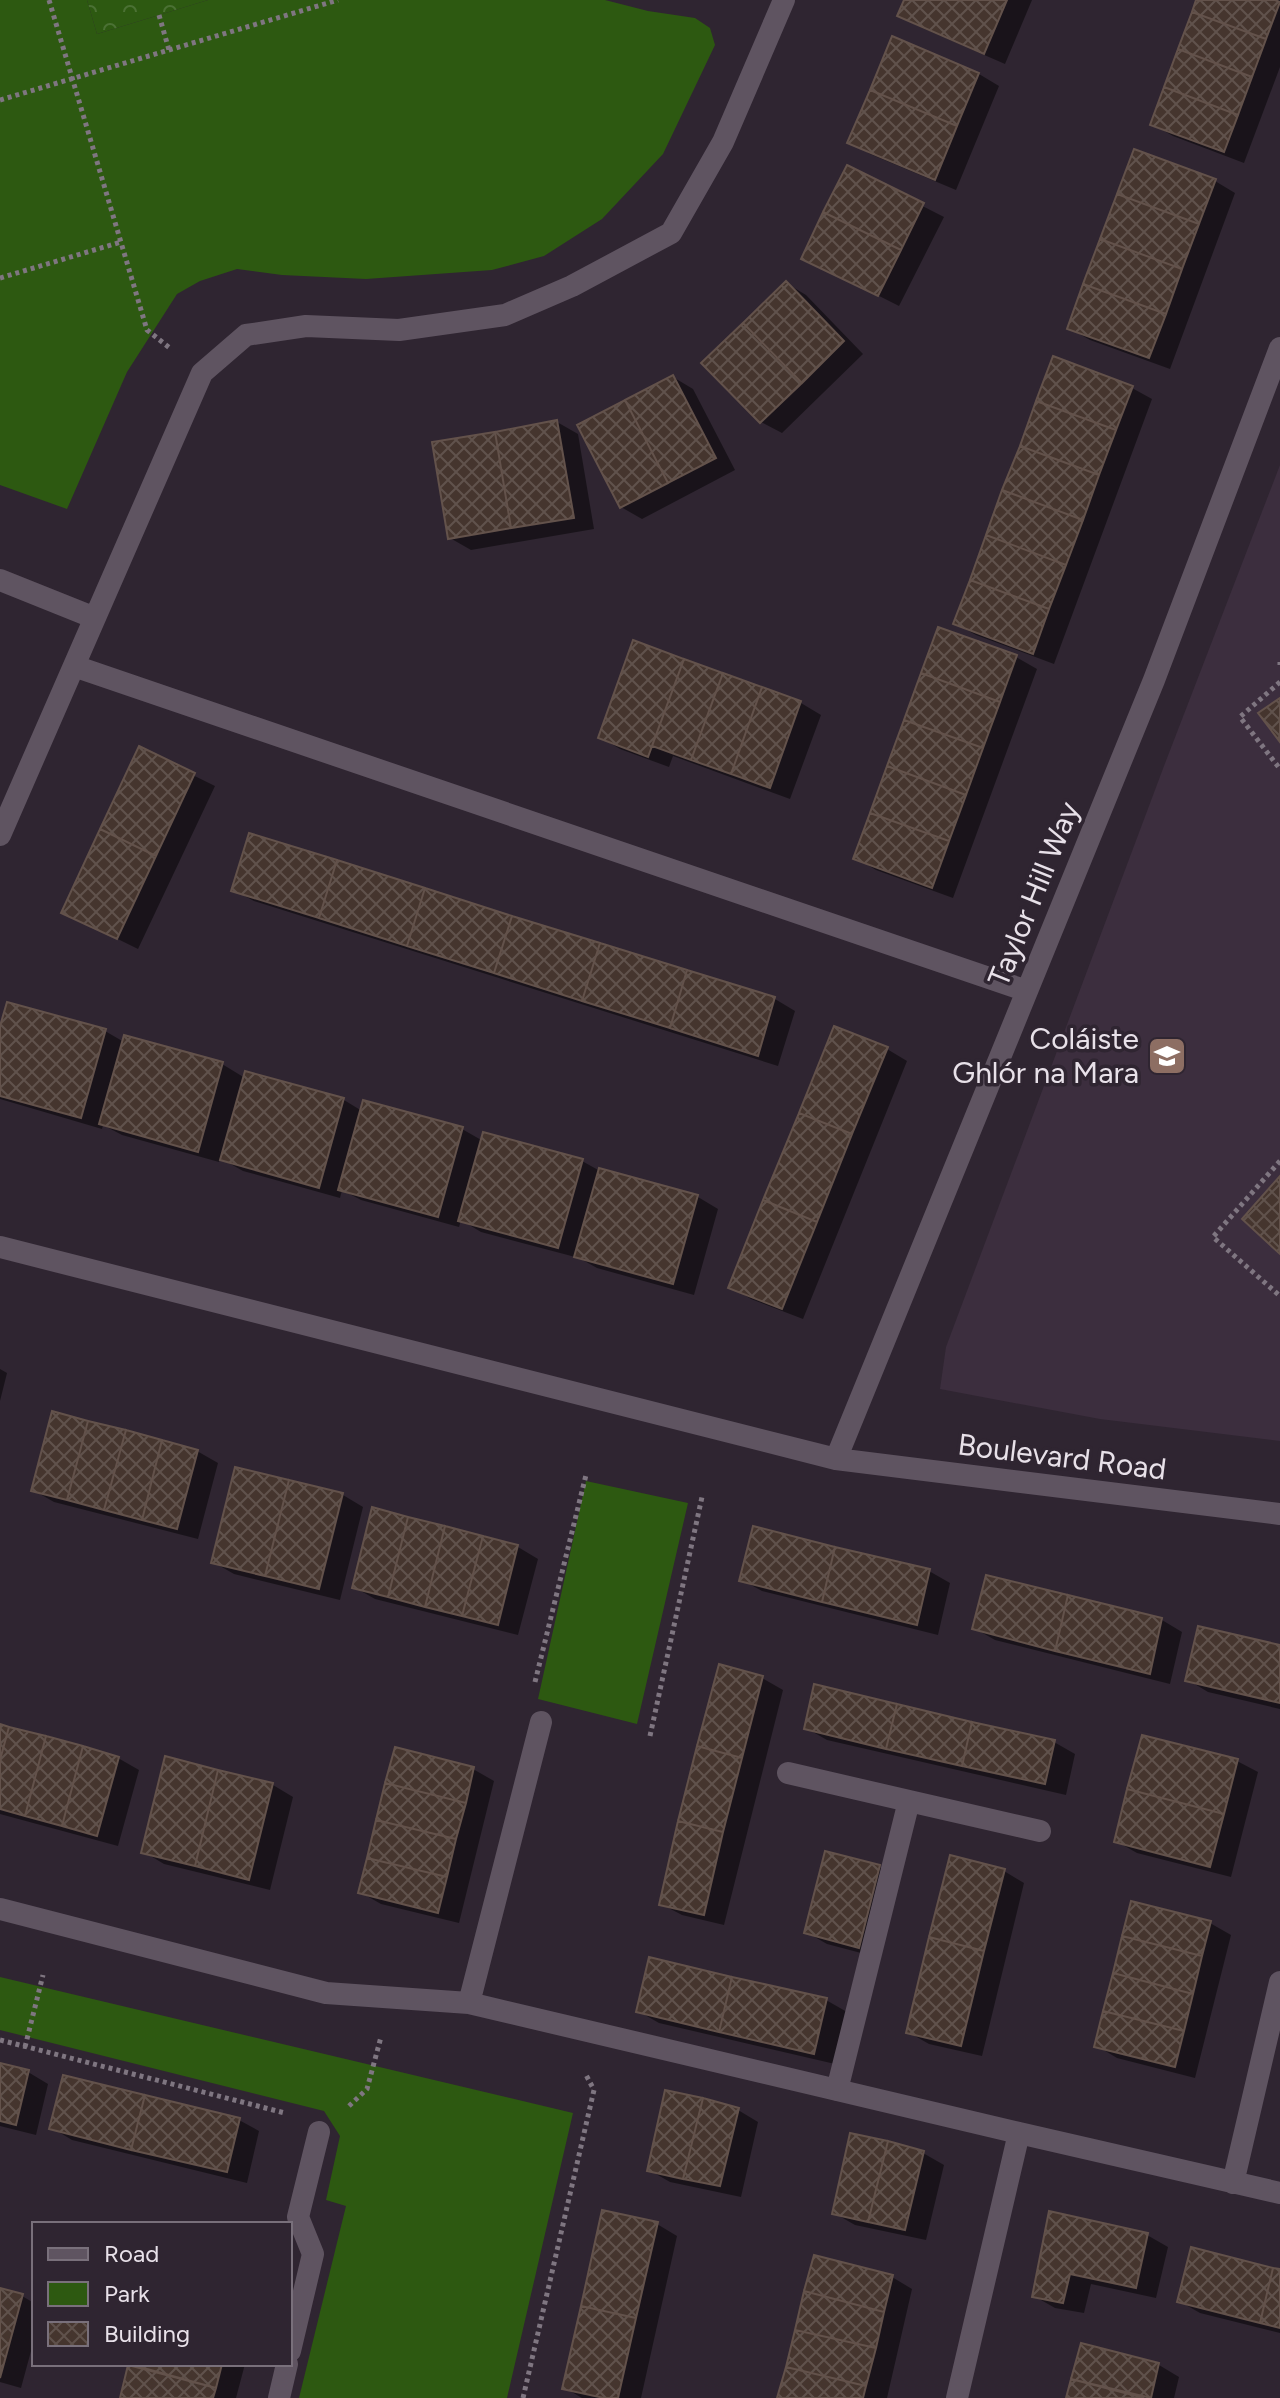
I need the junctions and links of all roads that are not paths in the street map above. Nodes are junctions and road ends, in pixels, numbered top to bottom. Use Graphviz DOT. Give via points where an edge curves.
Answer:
graph roads {
  1 [pos="784,0"];
  2 [pos="1280,348"];
  3 [pos="0,580"];
  4 [pos="95,618"];
  5 [pos="74,666"];
  6 [pos="0,835"];
  7 [pos="1027,991"];
  8 [pos="0,1247"];
  9 [pos="836,1459"];
  10 [pos="1280,1514"];
  11 [pos="541,1722"];
  12 [pos="788,1773"];
  13 [pos="909,1801"];
  14 [pos="1040,1831"];
  15 [pos="0,1909"];
  16 [pos="1280,1982"];
  17 [pos="469,2003"];
  18 [pos="837,2090"];
  19 [pos="319,2132"];
  20 [pos="1019,2133"];
  21 [pos="1233,2183"];
  22 [pos="1280,2193"];
  23 [pos="292,2343"];
  24 [pos="287,2366"];
  25 [pos="279,2398"];
  26 [pos="957,2398"];
  1 -- 4 [label="street" via="723,142 671,233 505,315 399,330 306,326 246,335 202,373"];
  2 -- 7 [label="street, Taylor Hill Way" via="1154,680"];
  3 -- 4 [label="street"];
  4 -- 5 [label="street"];
  5 -- 6 [label="street"];
  5 -- 7 [label="street"];
  7 -- 9 [label="street, Taylor Hill Way"];
  8 -- 9 [label="street, Boulevard Road"];
  9 -- 10 [label="street, Boulevard Road"];
  11 -- 17 [label="street"];
  12 -- 13 [label="street"];
  13 -- 14 [label="street"];
  13 -- 18 [label="street"];
  15 -- 17 [label="street" via="326,1993"];
  16 -- 21 [label="street"];
  17 -- 18 [label="street"];
  18 -- 20 [label="street"];
  19 -- 23 [label="street" via="298,2217 313,2254"];
  20 -- 21 [label="street"];
  20 -- 26 [label="street"];
  21 -- 22 [label="street"];
  24 -- 25 [label="street"];
}
